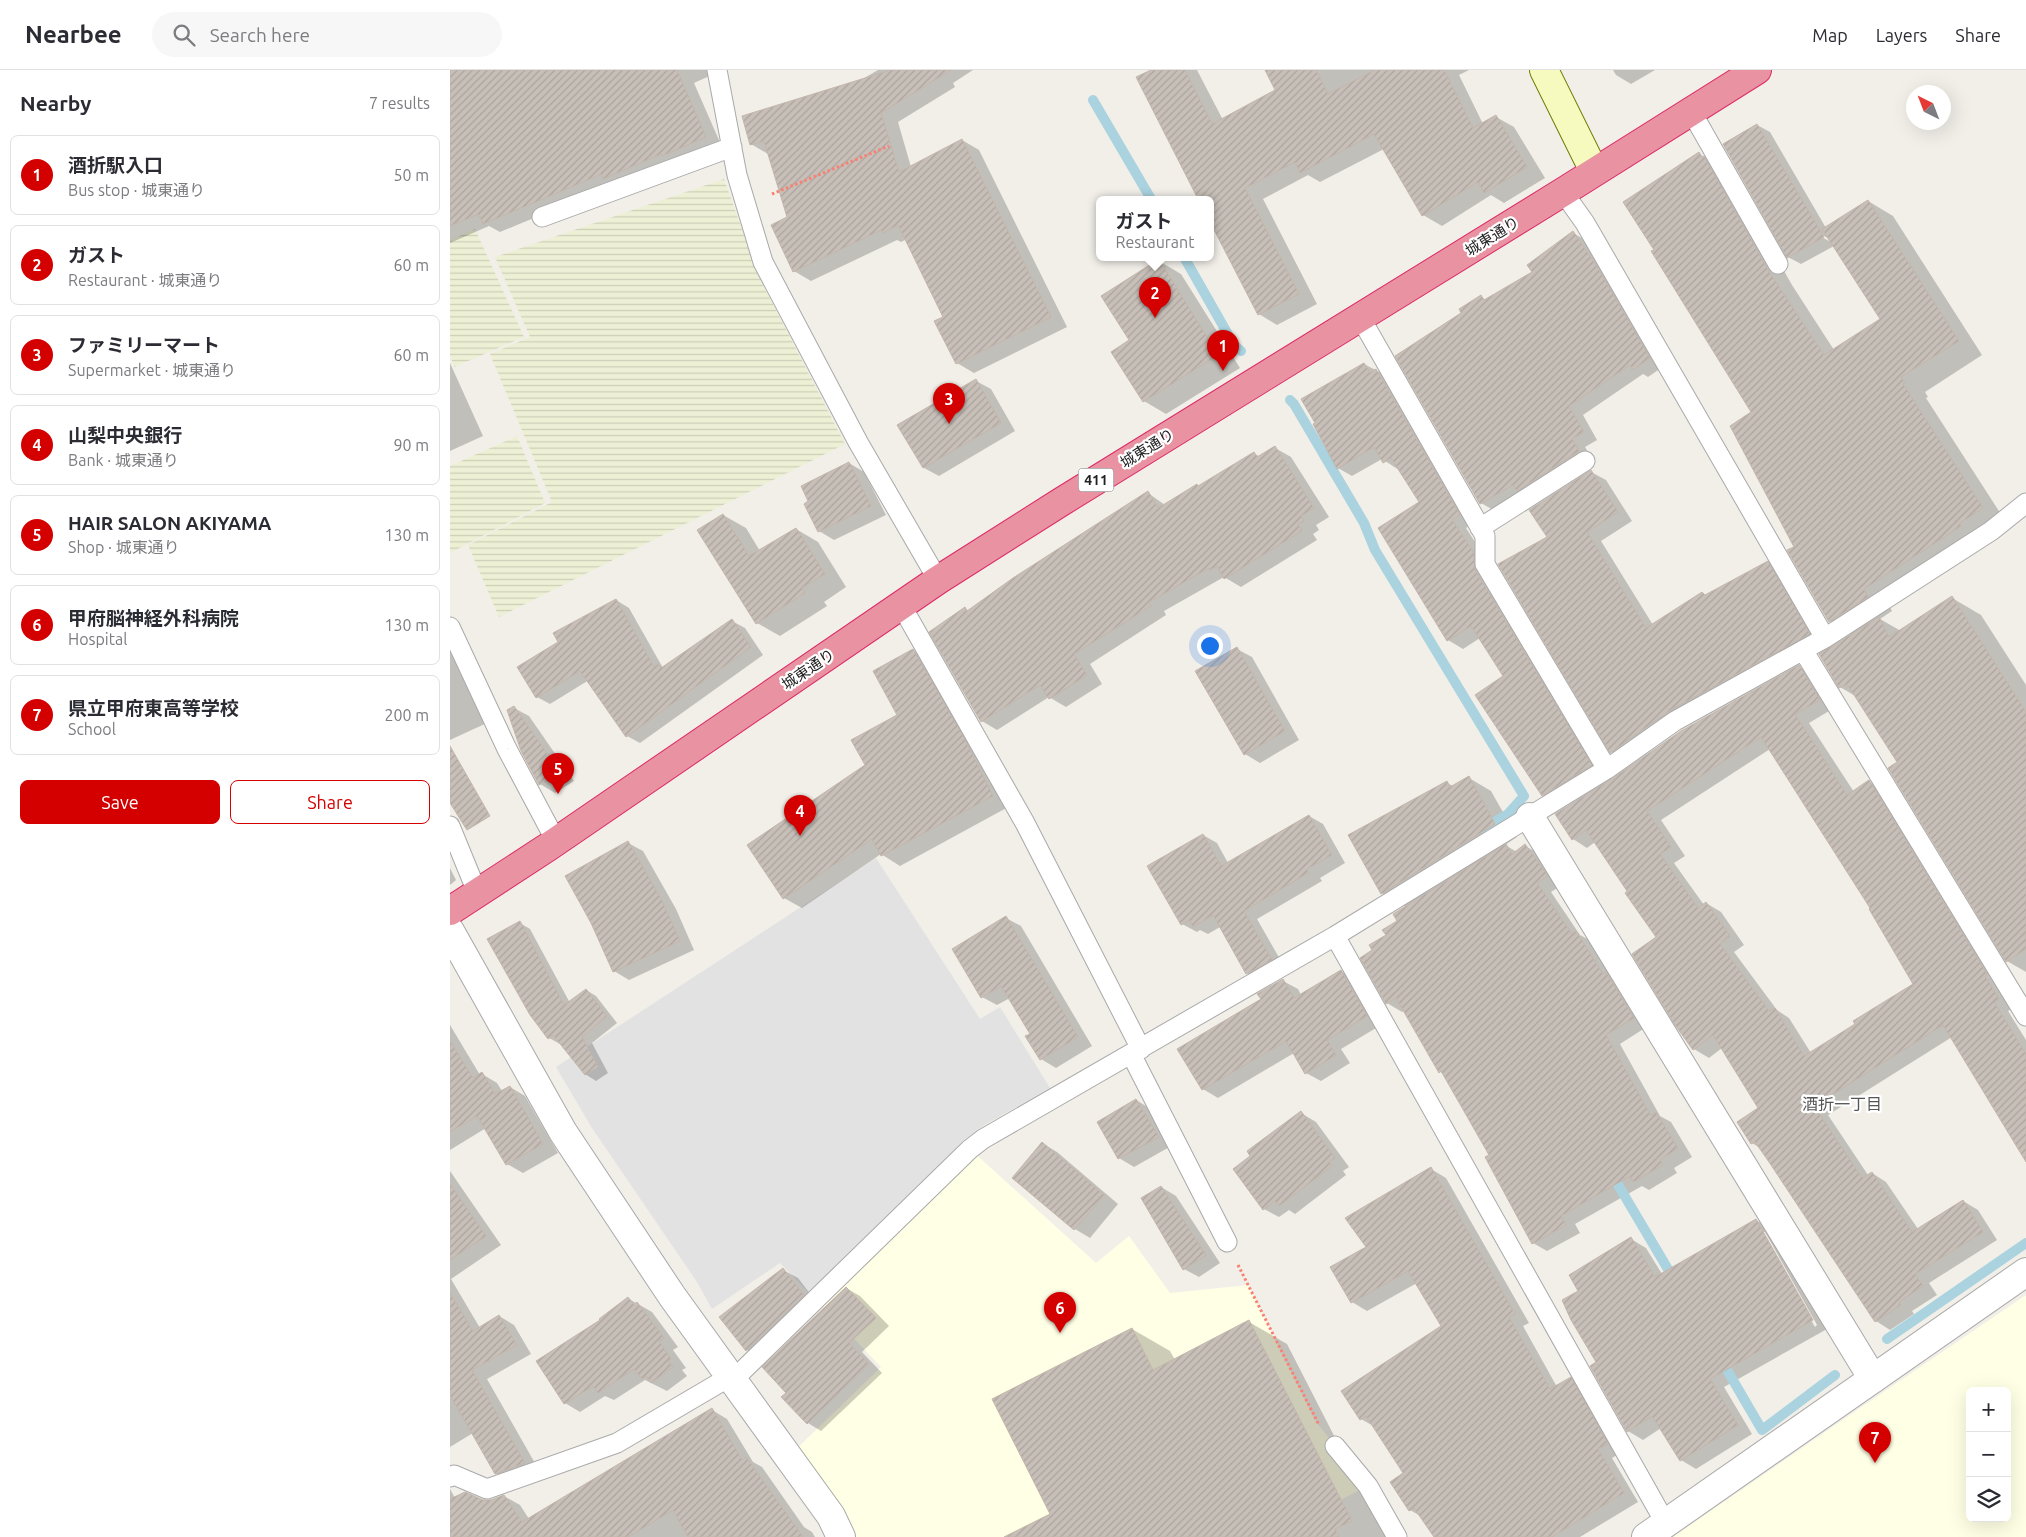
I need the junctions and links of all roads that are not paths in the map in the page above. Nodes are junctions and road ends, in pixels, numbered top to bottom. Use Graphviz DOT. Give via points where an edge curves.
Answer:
graph roads {
  1 [pos="718,70"];
  2 [pos="1544,70"];
  3 [pos="1756,70"];
  4 [pos="1691,111"];
  5 [pos="732,147"];
  6 [pos="1594,172"];
  7 [pos="1563,192"];
  8 [pos="542,217"];
  9 [pos="1778,264"];
  10 [pos="1360,317"];
  11 [pos="1585,461"];
  12 [pos="2026,504"];
  13 [pos="1480,528"];
  14 [pos="938,580"];
  15 [pos="900,605"];
  16 [pos="450,627"];
  17 [pos="1825,638"];
  18 [pos="1803,650"];
  19 [pos="1607,769"];
  20 [pos="1530,817"];
  21 [pos="450,826"];
  22 [pos="556,841"];
  23 [pos="477,892"];
  24 [pos="450,911"];
  25 [pos="450,931"];
  26 [pos="1334,936"];
  27 [pos="2026,1016"];
  28 [pos="1136,1051"];
  29 [pos="1227,1242"];
  30 [pos="2026,1272"];
  31 [pos="732,1378"];
  32 [pos="1873,1378"];
  33 [pos="1335,1446"];
  34 [pos="451,1474"];
  35 [pos="1656,1531"];
  36 [pos="841,1537"];
  37 [pos="1397,1537"];
  1 -- 5 [label="lane"];
  2 -- 6 [label="main road"];
  3 -- 4 [label="highway, 城東通り / 411"];
  4 -- 6 [label="highway, 城東通り / 411"];
  4 -- 9 [label="lane"];
  5 -- 8 [label="lane"];
  5 -- 14 [label="lane" via="763,262 858,442"];
  6 -- 7 [label="highway, 城東通り / 411"];
  7 -- 10 [label="highway, 城東通り / 411"];
  7 -- 17 [label="lane" via="1585,223"];
  10 -- 13 [label="lane"];
  10 -- 14 [label="highway, 城東通り / 411"];
  11 -- 13 [label="lane"];
  12 -- 17 [label="lane" via="1991,531"];
  13 -- 19 [label="lane" via="1485,536 1486,564"];
  14 -- 15 [label="highway, 城東通り / 411"];
  15 -- 22 [label="highway, 城東通り / 411"];
  15 -- 28 [label="lane" via="1025,823"];
  16 -- 22 [label="lane" via="507,750"];
  17 -- 18 [label="lane"];
  18 -- 19 [label="lane" via="1675,721"];
  18 -- 27 [label="lane"];
  19 -- 20 [label="lane"];
  20 -- 26 [label="lane"];
  20 -- 32 [label="street"];
  21 -- 23 [label="lane"];
  22 -- 23 [label="highway, 城東通り / 411"];
  23 -- 24 [label="highway, 城東通り / 411"];
  25 -- 31 [label="street" via="563,1132 672,1296"];
  26 -- 28 [label="lane"];
  26 -- 35 [label="lane"];
  28 -- 29 [label="lane"];
  28 -- 31 [label="lane" via="983,1139"];
  30 -- 32 [label="street"];
  31 -- 34 [label="lane" via="617,1443 487,1489"];
  31 -- 36 [label="street" via="831,1516"];
  32 -- 35 [label="street"];
  33 -- 37 [label="lane" via="1368,1486"];
}
